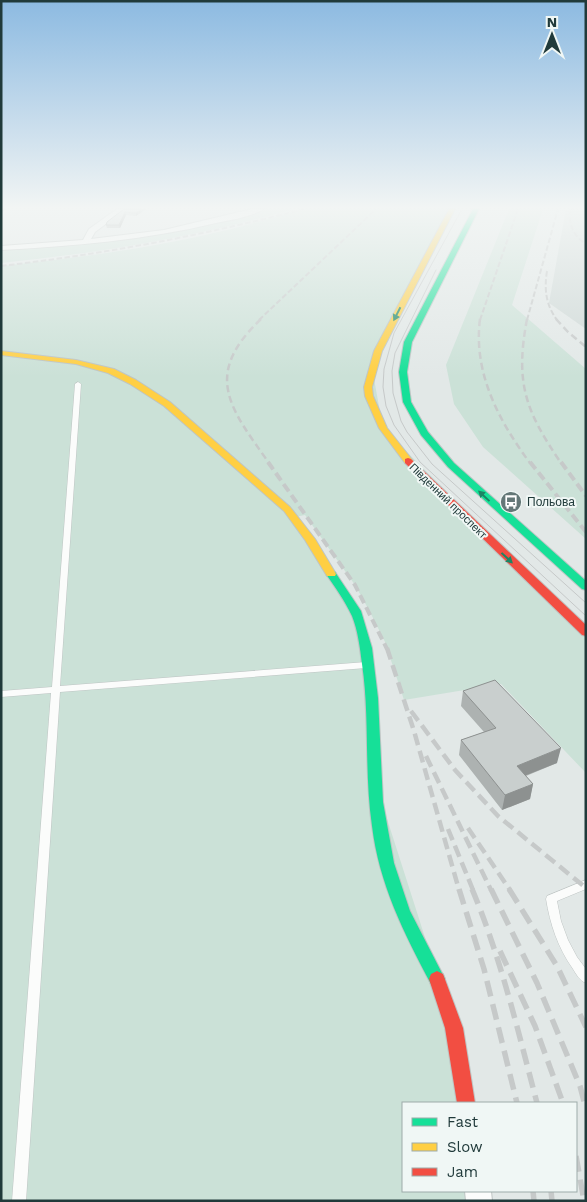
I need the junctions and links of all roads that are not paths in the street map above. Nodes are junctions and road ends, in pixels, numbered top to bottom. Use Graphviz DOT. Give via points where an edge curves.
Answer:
graph roads {
  1 [pos="423,265"];
  2 [pos="447,265"];
  3 [pos="1,353"];
  4 [pos="78,384"];
  5 [pos="586,587"];
  6 [pos="586,632"];
  7 [pos="368,665"];
  8 [pos="56,690"];
  9 [pos="1,694"];
  10 [pos="586,884"];
  11 [pos="586,978"];
  12 [pos="466,1102"];
  13 [pos="19,1201"];
  1 -- 6 [label="main road, Південний проспект, one-way" via="378,352 368,387 383,428 414,470"];
  5 -- 2 [label="main road, one-way" via="464,478 413,417 407,402 402,366 408,342"];
  3 -- 7 [label="main road" via="76,362 110,371 167,404 295,517 360,621"];
  4 -- 8 [label="lane"];
  7 -- 8 [label="lane"];
  7 -- 12 [label="main road" via="379,827 391,879 406,920 438,980 454,1028"];
  8 -- 9 [label="lane"];
  8 -- 13 [label="lane"];
  10 -- 11 [label="lane" via="551,899 557,928 572,961"];
}
